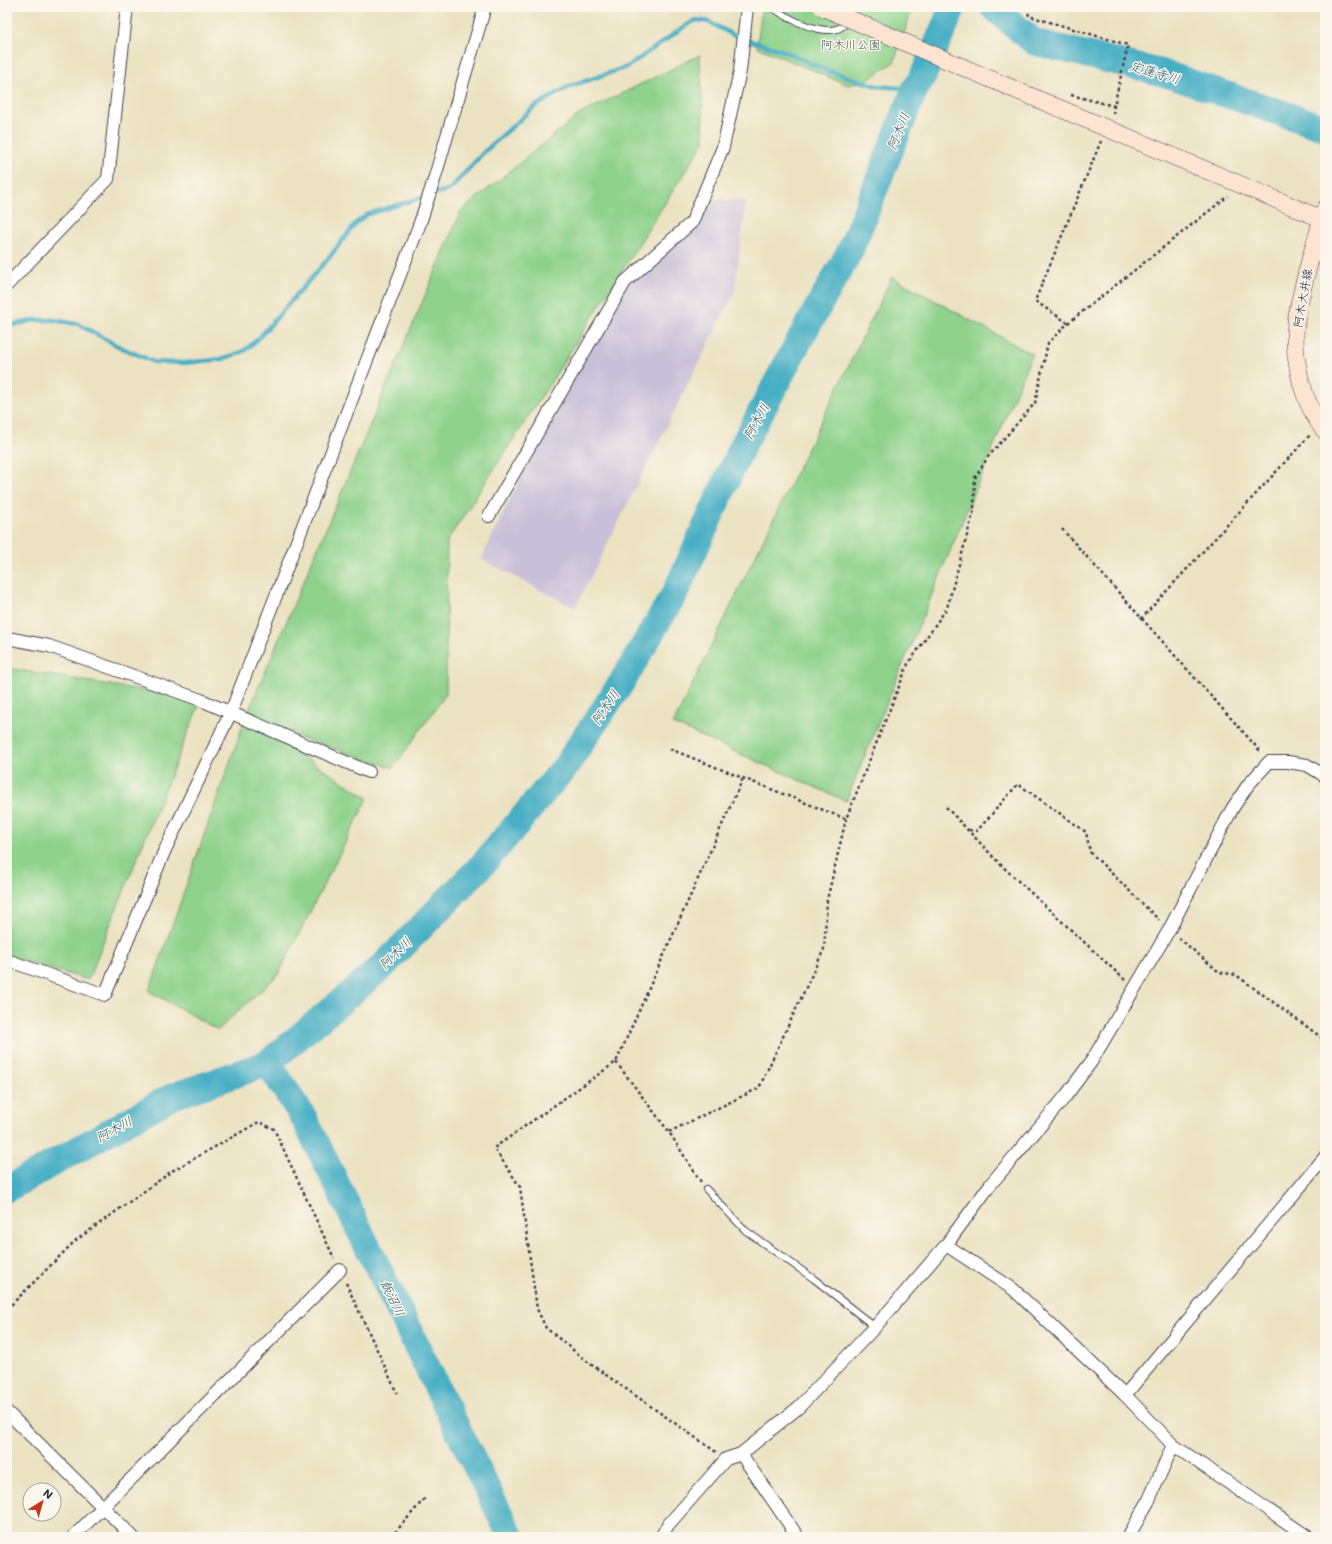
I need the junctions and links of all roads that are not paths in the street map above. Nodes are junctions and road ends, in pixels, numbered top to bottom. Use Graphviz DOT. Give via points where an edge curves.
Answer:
graph roads {
  1 [pos="127,7"];
  2 [pos="485,7"];
  3 [pos="771,7"];
  4 [pos="822,7"];
  5 [pos="852,7"];
  6 [pos="746,13"];
  7 [pos="1323,213"];
  8 [pos="7,285"];
  9 [pos="1322,428"];
  10 [pos="489,516"];
  11 [pos="7,638"];
  12 [pos="231,712"];
  13 [pos="369,772"];
  14 [pos="1325,776"];
  15 [pos="7,960"];
  16 [pos="1323,1164"];
  17 [pos="706,1189"];
  18 [pos="946,1245"];
  19 [pos="340,1270"];
  20 [pos="875,1327"];
  21 [pos="1125,1395"];
  22 [pos="7,1412"];
  23 [pos="1173,1445"];
  24 [pos="741,1454"];
  25 [pos="102,1507"];
  26 [pos="73,1537"];
  27 [pos="134,1537"];
  28 [pos="661,1537"];
  29 [pos="798,1537"];
  30 [pos="1128,1537"];
  31 [pos="1308,1537"];
  1 -- 8 [label="street" via="108,179"];
  2 -- 12 [label="street" via="420,223"];
  3 -- 5 [label="lane" via="805,24 833,31 848,22"];
  4 -- 7 [label="street, bridge" via="1242,184"];
  6 -- 10 [label="street" via="740,70 723,147 692,222 625,282"];
  7 -- 9 [label="street, 阿木大井線" via="1296,323 1298,375 1308,402"];
  11 -- 12 [label="street" via="49,646"];
  12 -- 13 [label="street"];
  12 -- 15 [label="street" via="164,852 105,995"];
  14 -- 18 [label="street" via="1307,765 1269,762 1248,785 1232,809 1169,930 1091,1062 1065,1097 990,1185"];
  16 -- 21 [label="street"];
  17 -- 20 [label="lane" via="746,1231 814,1279"];
  18 -- 20 [label="street"];
  18 -- 21 [label="street" via="1013,1288"];
  19 -- 25 [label="street"];
  20 -- 24 [label="street" via="799,1408"];
  21 -- 23 [label="street"];
  22 -- 25 [label="street"];
  23 -- 30 [label="street" via="1148,1502"];
  23 -- 31 [label="street"];
  24 -- 28 [label="street" via="726,1459 668,1525"];
  24 -- 29 [label="street"];
  25 -- 26 [label="street"];
  25 -- 27 [label="street"];
}
